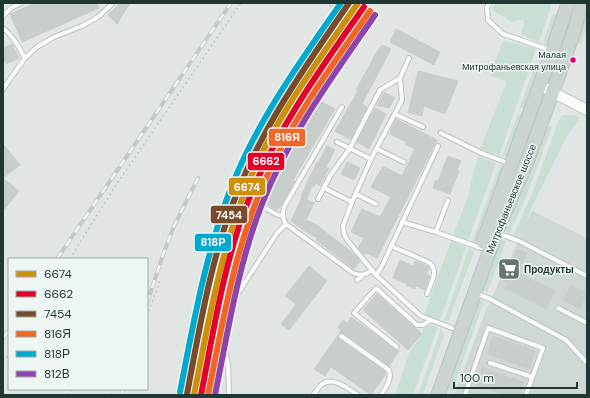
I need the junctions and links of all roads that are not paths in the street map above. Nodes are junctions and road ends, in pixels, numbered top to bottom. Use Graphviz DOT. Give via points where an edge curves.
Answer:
graph roads {
  1 [pos="21,3"];
  2 [pos="113,3"];
  3 [pos="489,3"];
  4 [pos="568,3"];
  5 [pos="582,3"];
  6 [pos="3,16"];
  7 [pos="3,28"];
  8 [pos="552,51"];
  9 [pos="25,58"];
  10 [pos="409,58"];
  11 [pos="400,78"];
  12 [pos="539,86"];
  13 [pos="3,89"];
  14 [pos="553,92"];
  15 [pos="342,107"];
  16 [pos="587,110"];
  17 [pos="395,114"];
  18 [pos="423,127"];
  19 [pos="441,133"];
  20 [pos="337,142"];
  21 [pos="438,146"];
  22 [pos="350,148"];
  23 [pos="377,149"];
  24 [pos="272,155"];
  25 [pos="372,160"];
  26 [pos="404,162"];
  27 [pos="511,165"];
  28 [pos="324,188"];
  29 [pos="356,194"];
  30 [pos="318,200"];
  31 [pos="448,200"];
  32 [pos="352,202"];
  33 [pos="376,204"];
  34 [pos="283,216"];
  35 [pos="402,222"];
  36 [pos="286,224"];
  37 [pos="436,232"];
  38 [pos="496,233"];
  39 [pos="391,246"];
  40 [pos="480,248"];
  41 [pos="372,270"];
  42 [pos="363,275"];
  43 [pos="376,275"];
  44 [pos="587,276"];
  45 [pos="356,280"];
  46 [pos="474,293"];
  47 [pos="427,294"];
  48 [pos="558,308"];
  49 [pos="431,320"];
  50 [pos="587,323"];
  51 [pos="452,328"];
  52 [pos="341,336"];
  53 [pos="397,347"];
  54 [pos="490,363"];
  55 [pos="587,363"];
  56 [pos="532,377"];
  57 [pos="437,394"];
  58 [pos="229,395"];
  59 [pos="313,395"];
  60 [pos="358,395"];
  61 [pos="381,395"];
  62 [pos="466,395"];
  63 [pos="526,395"];
  1 -- 6 [label="lane" via="10,8"];
  2 -- 9 [label="lane" via="98,17 54,36"];
  3 -- 8 [label="lane" via="488,20 503,34"];
  4 -- 8 [label="main road, Митрофаньевское шоссе"];
  5 -- 14 [label="main road, Митрофаньевское шоссе"];
  7 -- 9 [label="lane" via="14,39"];
  8 -- 12 [label="main road, Митрофаньевское шоссе"];
  9 -- 13 [label="lane"];
  10 -- 11 [label="lane"];
  11 -- 17 [label="lane" via="402,100"];
  11 -- 22 [label="lane" via="380,90"];
  12 -- 14 [label="street"];
  12 -- 27 [label="main road, Митрофаньевское шоссе"];
  14 -- 16 [label="street"];
  14 -- 38 [label="main road, Митрофаньевское шоссе" via="527,162"];
  15 -- 34 [label="lane" via="285,205"];
  17 -- 18 [label="lane"];
  17 -- 23 [label="lane"];
  19 -- 27 [label="lane"];
  20 -- 22 [label="lane"];
  21 -- 35 [label="lane"];
  22 -- 25 [label="lane"];
  22 -- 28 [label="lane"];
  23 -- 25 [label="lane"];
  23 -- 26 [label="lane"];
  24 -- 34 [label="lane" via="256,193 260,204"];
  25 -- 29 [label="lane"];
  27 -- 40 [label="main road, Митрофаньевское шоссе"];
  28 -- 30 [label="lane"];
  28 -- 32 [label="lane"];
  29 -- 32 [label="lane"];
  29 -- 33 [label="lane"];
  31 -- 37 [label="lane"];
  32 -- 41 [label="lane" via="343,226 344,234"];
  34 -- 36 [label="lane"];
  35 -- 37 [label="lane"];
  35 -- 39 [label="lane"];
  36 -- 42 [label="lane" via="353,273"];
  36 -- 58 [label="lane" via="277,233 220,321 228,364"];
  37 -- 40 [label="lane"];
  38 -- 44 [label="lane" via="519,241"];
  38 -- 46 [label="main road, Митрофаньевское шоссе"];
  39 -- 43 [label="lane"];
  39 -- 47 [label="lane" via="432,265 434,274"];
  40 -- 51 [label="main road, Митрофаньевское шоссе"];
  41 -- 42 [label="lane"];
  41 -- 43 [label="lane"];
  42 -- 45 [label="lane"];
  43 -- 49 [label="lane" via="421,316"];
  46 -- 55 [label="lane" via="566,340"];
  46 -- 57 [label="main road, Митрофаньевское шоссе"];
  48 -- 50 [label="lane"];
  49 -- 51 [label="lane"];
  49 -- 53 [label="lane" via="423,325 417,325 376,288 354,313"];
  51 -- 57 [label="main road, Митрофаньевское шоссе"];
  52 -- 61 [label="lane" via="389,370 390,380"];
  54 -- 56 [label="lane"];
  56 -- 62 [label="lane" via="543,348 488,328"];
  56 -- 63 [label="lane"];
  59 -- 60 [label="lane" via="322,384 332,381"];
}
